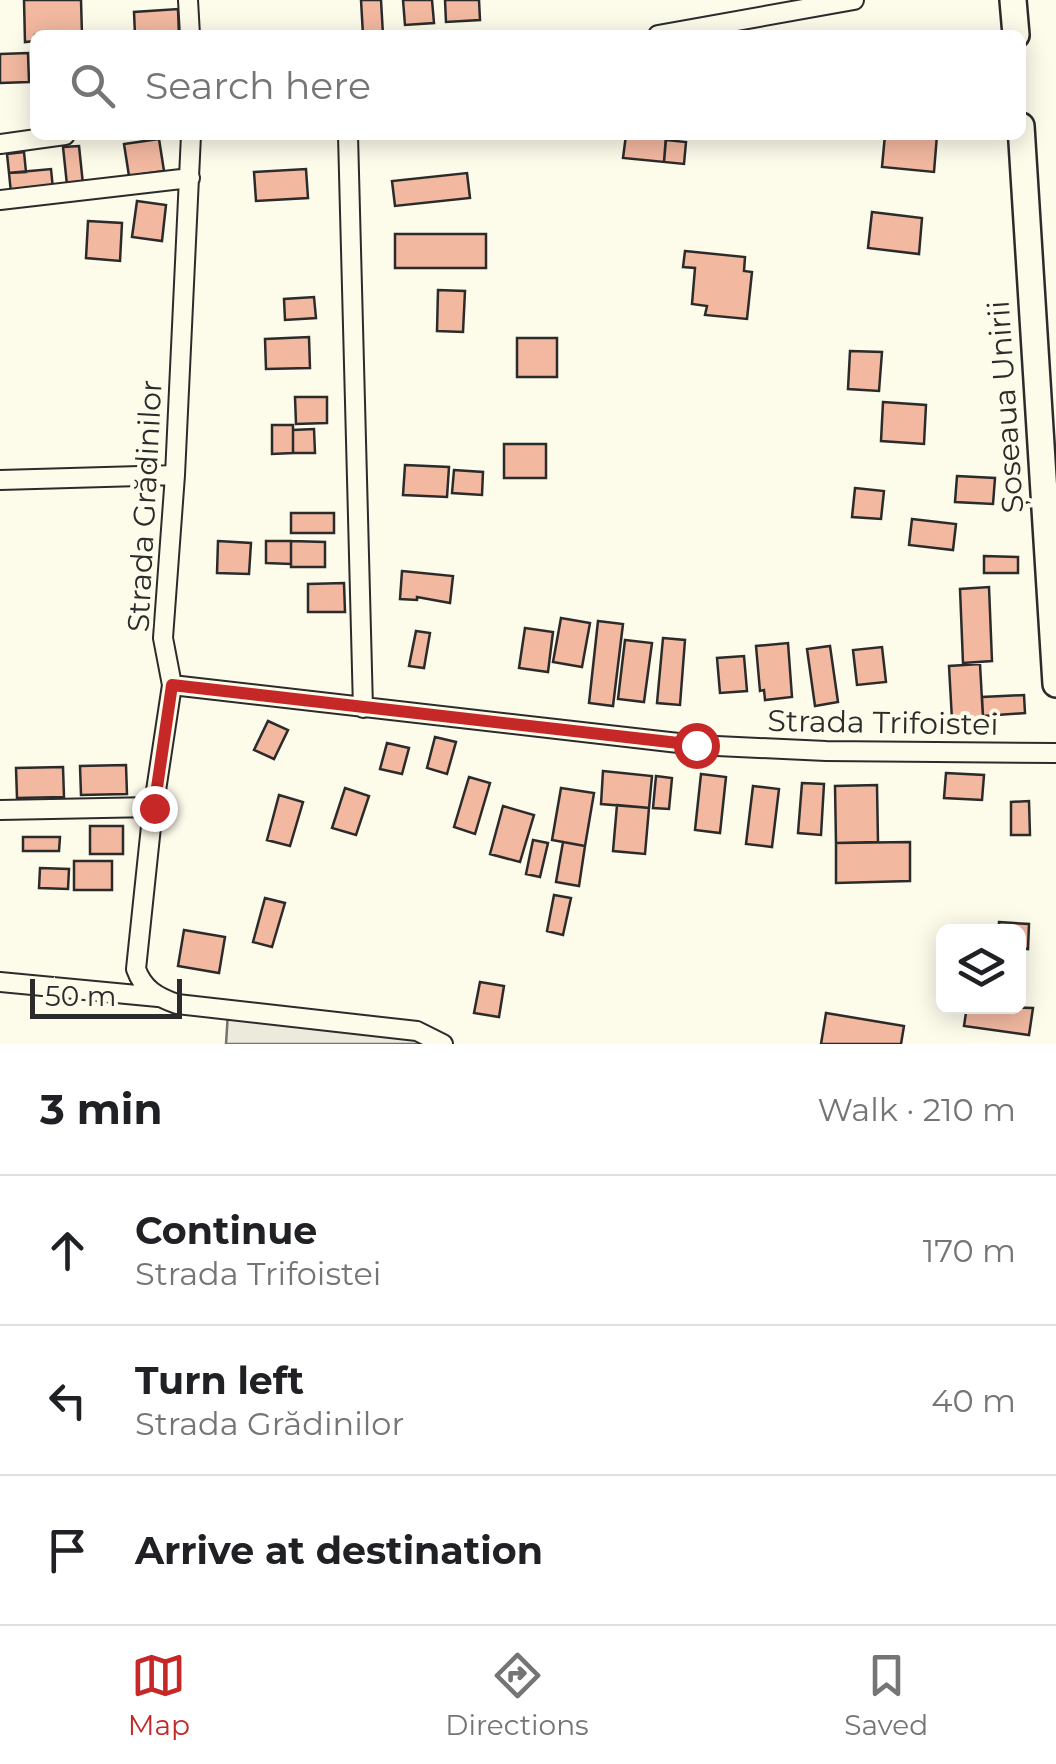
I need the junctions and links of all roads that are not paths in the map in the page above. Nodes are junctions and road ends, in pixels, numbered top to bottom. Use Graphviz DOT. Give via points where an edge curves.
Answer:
graph roads {
  1 [pos="188,0"];
  2 [pos="854,0"];
  3 [pos="1014,0"];
  4 [pos="190,30"];
  5 [pos="686,30"];
  6 [pos="1016,30"];
  7 [pos="30,140"];
  8 [pos="191,140"];
  9 [pos="348,140"];
  10 [pos="1022,140"];
  11 [pos="0,144"];
  12 [pos="190,178"];
  13 [pos="0,200"];
  14 [pos="175,475"];
  15 [pos="0,480"];
  16 [pos="1055,649"];
  17 [pos="1056,684"];
  18 [pos="172,685"];
  19 [pos="363,708"];
  20 [pos="1056,753"];
  21 [pos="154,808"];
  22 [pos="0,810"];
  23 [pos="0,982"];
  24 [pos="158,997"];
  25 [pos="444,1044"];
  1 -- 4 [label="street"];
  2 -- 5 [label="street"];
  3 -- 6 [label="main road"];
  7 -- 11 [label="street"];
  8 -- 12 [label="street, Strada Grădinilor"];
  9 -- 19 [label="street"];
  10 -- 16 [label="main road, Șoseaua Unirii"];
  12 -- 13 [label="street"];
  12 -- 14 [label="street, Strada Grădinilor"];
  14 -- 15 [label="street"];
  14 -- 18 [label="street, Strada Grădinilor" via="163,638"];
  16 -- 17 [label="main road, Șoseaua Unirii"];
  18 -- 19 [label="street, Strada Trifoistei"];
  18 -- 21 [label="street, Strada Grădinilor"];
  19 -- 20 [label="street, Strada Trifoistei" via="696,745"];
  21 -- 22 [label="street"];
  21 -- 24 [label="street, Strada Grădinilor" via="136,969"];
  23 -- 24 [label="street"];
  24 -- 25 [label="street" via="417,1032"];
}
